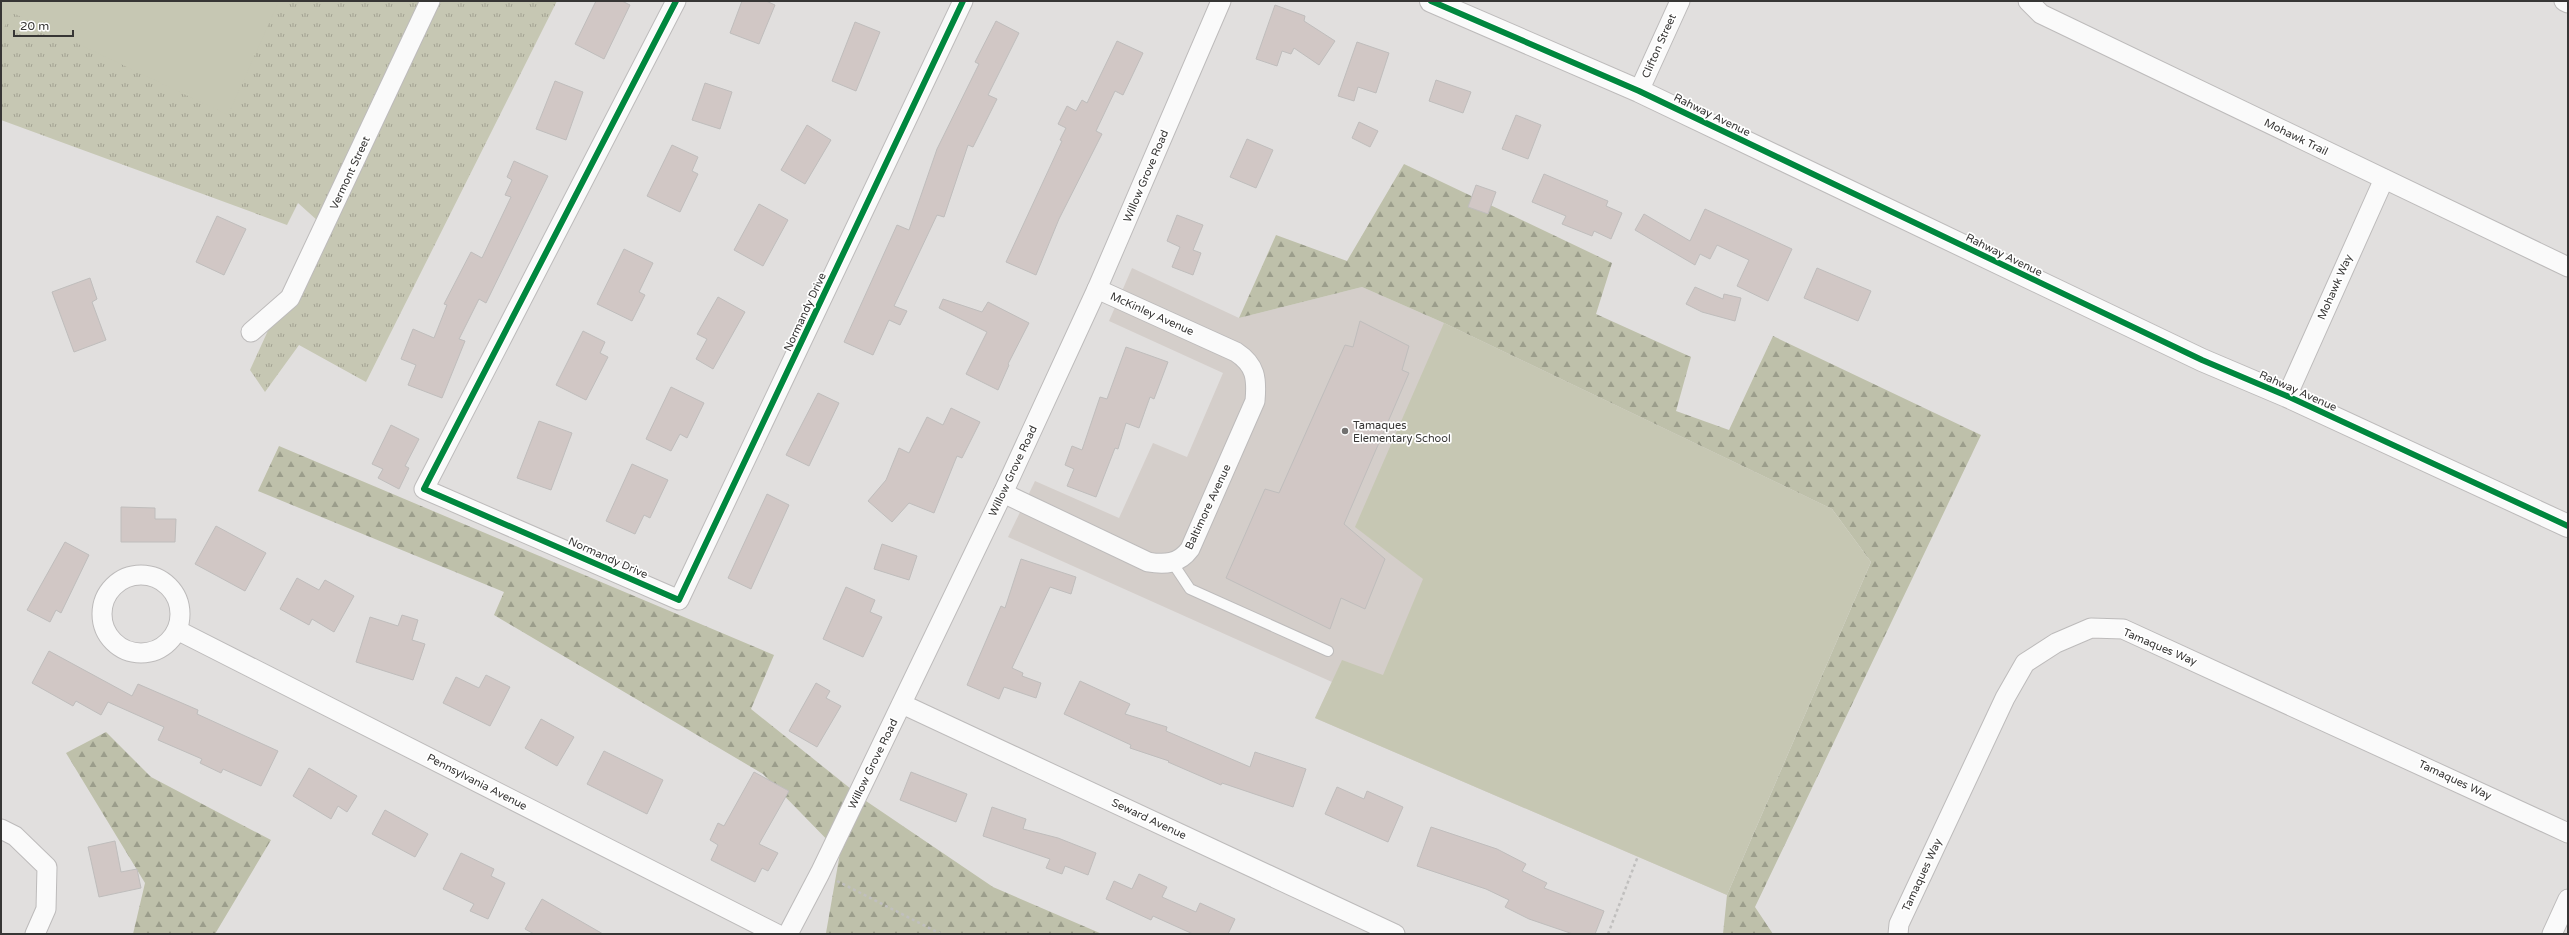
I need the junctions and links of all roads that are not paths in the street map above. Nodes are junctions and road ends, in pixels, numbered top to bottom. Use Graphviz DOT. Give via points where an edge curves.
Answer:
graph roads {
  1 [pos="430,1"];
  2 [pos="676,1"];
  3 [pos="963,1"];
  4 [pos="1221,1"];
  5 [pos="1431,1"];
  6 [pos="1680,1"];
  7 [pos="2028,1"];
  8 [pos="2564,1"];
  9 [pos="2568,3"];
  10 [pos="1639,91"];
  11 [pos="2384,179"];
  12 [pos="2568,267"];
  13 [pos="1097,289"];
  14 [pos="251,332"];
  15 [pos="1207,339"];
  16 [pos="2287,396"];
  17 [pos="1003,493"];
  18 [pos="2568,526"];
  19 [pos="1172,562"];
  20 [pos="177,630"];
  21 [pos="1328,651"];
  22 [pos="902,704"];
  23 [pos="1,829"];
  24 [pos="2568,832"];
  25 [pos="2568,899"];
  26 [pos="35,934"];
  27 [pos="777,934"];
  28 [pos="788,934"];
  29 [pos="1395,934"];
  30 [pos="1898,934"];
  31 [pos="2552,934"];
  1 -- 14 [label="street, Vermont Street" via="290,298"];
  2 -- 3 [label="street, Normandy Drive" via="424,489 679,600"];
  4 -- 13 [label="street, Willow Grove Road"];
  5 -- 10 [label="street, Rahway Avenue"];
  6 -- 10 [label="street, Clifton Street"];
  7 -- 11 [label="street, Mohawk Trail" via="2041,14"];
  8 -- 9 [label="street"];
  10 -- 16 [label="street, Rahway Avenue" via="2202,360"];
  11 -- 12 [label="street, Mohawk Trail"];
  11 -- 16 [label="street, Mohawk Way"];
  13 -- 15 [label="street, McKinley Avenue"];
  13 -- 17 [label="street, Willow Grove Road"];
  15 -- 19 [label="street, Baltimore Avenue" via="1247,359 1254,371 1255,401 1190,549 1185,556"];
  16 -- 18 [label="street, Rahway Avenue"];
  17 -- 19 [label="street" via="1148,562"];
  17 -- 22 [label="street, Willow Grove Road"];
  19 -- 21 [label="lane" via="1190,589"];
  20 -- 20 [label="street" via="179,605 166,584 156,578 132,575 120,580 104,598 101,610 102,623 115,644 125,650 141,653 153,651 164,646"];
  20 -- 27 [label="street, Pennsylvania Avenue"];
  22 -- 28 [label="street, Willow Grove Road"];
  22 -- 29 [label="street, Seward Avenue"];
  23 -- 26 [label="street" via="15,836 47,867 46,909"];
  24 -- 30 [label="street, Tamaques Way" via="2123,630 2091,628 2056,643 2025,663 2005,698 1902,917"];
  25 -- 31 [label="street"];
}
